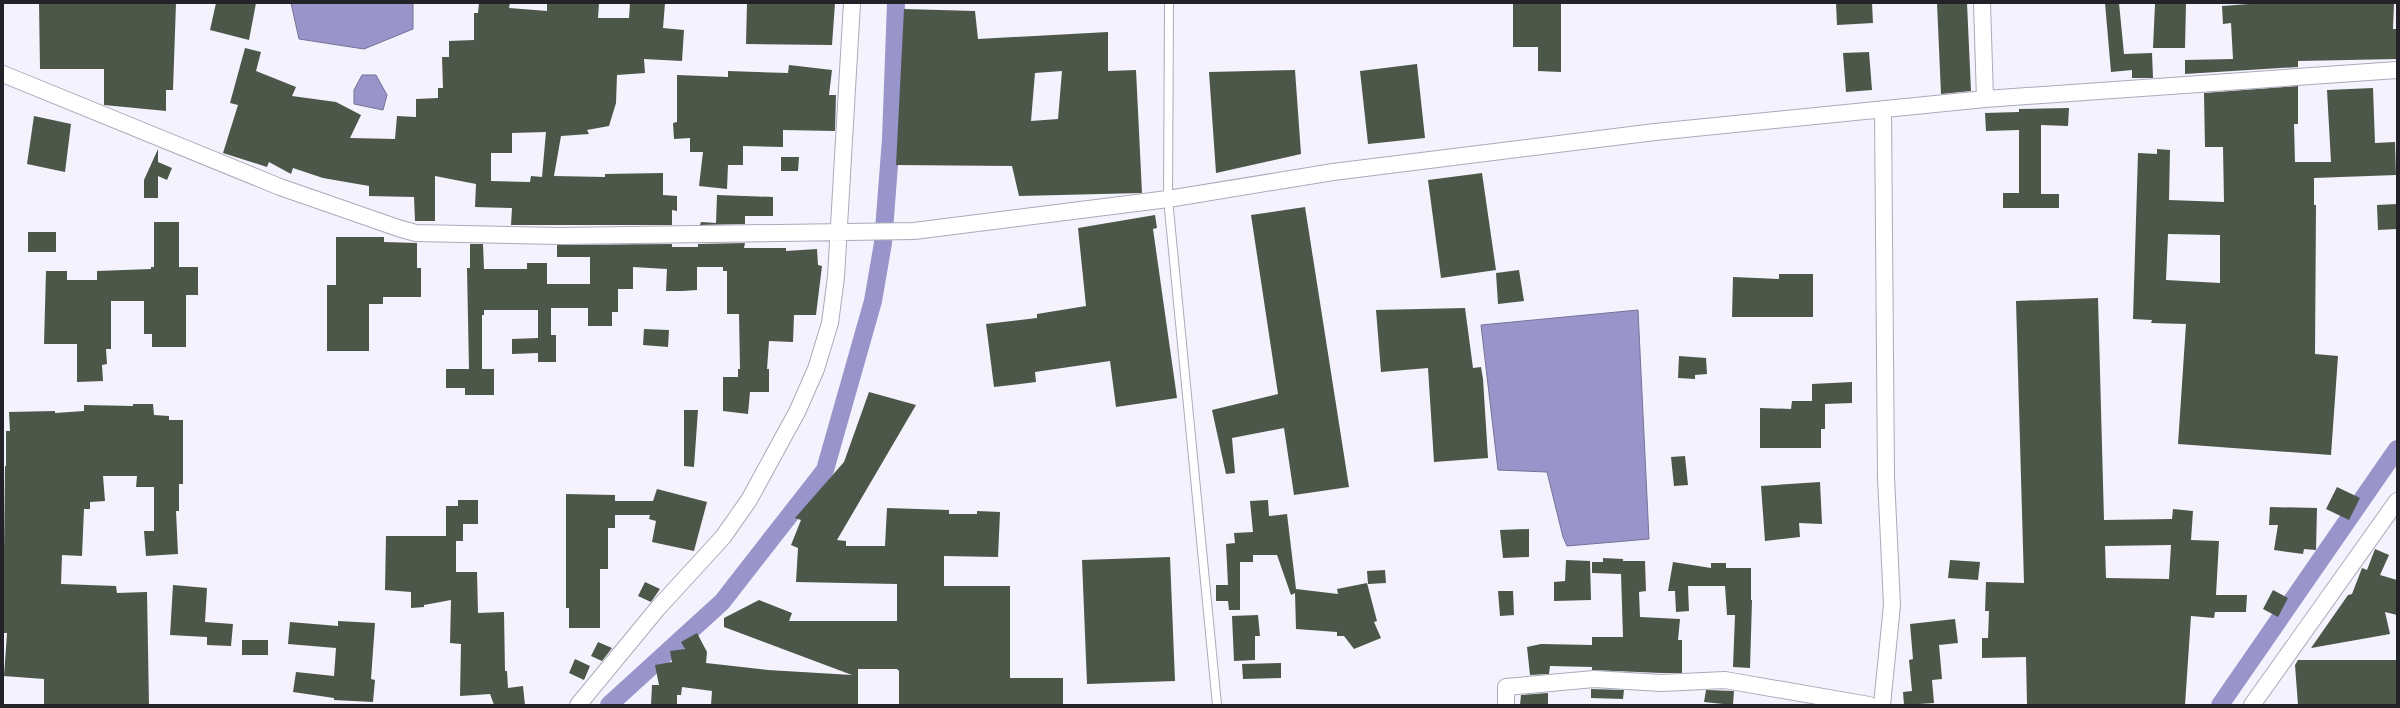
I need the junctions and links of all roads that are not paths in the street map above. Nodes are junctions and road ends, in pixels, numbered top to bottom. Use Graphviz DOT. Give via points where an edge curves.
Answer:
graph roads {
  1 [pos="852,3"];
  2 [pos="1169,3"];
  3 [pos="1982,3"];
  4 [pos="2397,70"];
  5 [pos="3,74"];
  6 [pos="1985,99"];
  7 [pos="1883,109"];
  8 [pos="1168,199"];
  9 [pos="847,232"];
  10 [pos="2397,501"];
  11 [pos="578,705"];
  12 [pos="1217,705"];
  13 [pos="1506,705"];
  14 [pos="1869,705"];
  15 [pos="1882,705"];
  16 [pos="2252,705"];
  1 -- 9 [label="street"];
  2 -- 8 [label="lane"];
  3 -- 6 [label="street"];
  4 -- 6 [label="street"];
  5 -- 9 [label="street" via="280,187 416,233 561,236"];
  6 -- 7 [label="street"];
  7 -- 8 [label="street" via="1655,132 1333,172"];
  7 -- 15 [label="street" via="1886,477 1892,605"];
  8 -- 9 [label="street" via="914,231"];
  8 -- 12 [label="lane"];
  9 -- 11 [label="street" via="830,322 816,369 797,412 749,500 723,537 658,608"];
  10 -- 16 [label="street"];
  13 -- 14 [label="street" via="1506,687 1594,679 1661,682 1725,680"];
}
